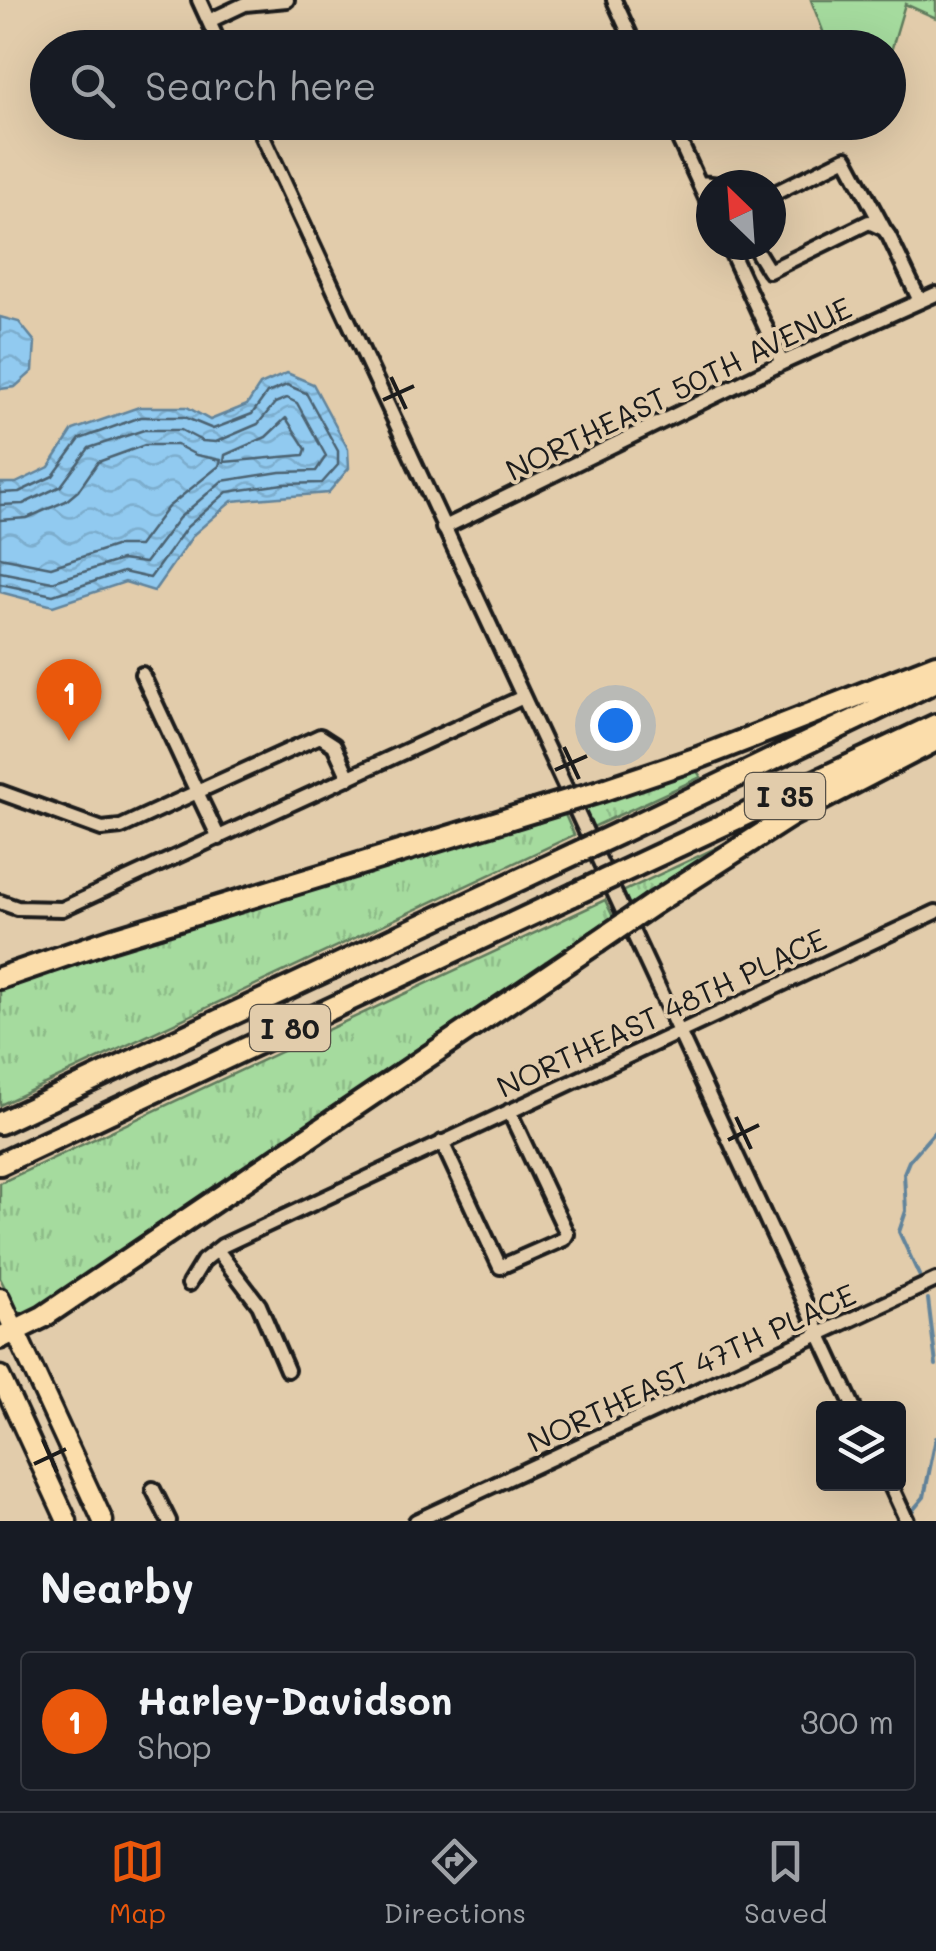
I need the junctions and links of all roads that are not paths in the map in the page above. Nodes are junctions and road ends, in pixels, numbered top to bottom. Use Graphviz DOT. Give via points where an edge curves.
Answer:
graph roads {
  1 [pos="200,0"];
  2 [pos="288,0"];
  3 [pos="614,0"];
  4 [pos="246,2"];
  5 [pos="209,21"];
  6 [pos="213,30"];
  7 [pos="628,30"];
  8 [pos="264,140"];
  9 [pos="679,140"];
  10 [pos="696,178"];
  11 [pos="786,188"];
  12 [pos="884,228"];
  13 [pos="735,260"];
  14 [pos="762,260"];
  15 [pos="936,294"];
  16 [pos="920,301"];
  17 [pos="782,363"];
  18 [pos="443,528"];
  19 [pos="936,665"];
  20 [pos="142,674"];
  21 [pos="936,682"];
  22 [pos="522,698"];
  23 [pos="936,725"];
  24 [pos="936,740"];
  25 [pos="348,778"];
  26 [pos="0,792"];
  27 [pos="198,792"];
  28 [pos="219,838"];
  29 [pos="635,866"];
  30 [pos="0,902"];
  31 [pos="936,912"];
  32 [pos="0,978"];
  33 [pos="679,1032"];
  34 [pos="509,1111"];
  35 [pos="0,1123"];
  36 [pos="442,1142"];
  37 [pos="4,1162"];
  38 [pos="217,1250"];
  39 [pos="936,1280"];
  40 [pos="189,1284"];
  41 [pos="0,1298"];
  42 [pos="8,1334"];
  43 [pos="820,1336"];
  44 [pos="287,1370"];
  45 [pos="0,1376"];
  46 [pos="851,1401"];
  47 [pos="153,1489"];
  48 [pos="893,1491"];
  49 [pos="67,1521"];
  50 [pos="103,1521"];
  51 [pos="169,1521"];
  52 [pos="416,1521"];
  53 [pos="907,1521"];
  1 -- 5 [label="street"];
  2 -- 4 [label="street"];
  3 -- 7 [label="street"];
  4 -- 5 [label="street"];
  5 -- 6 [label="street"];
  8 -- 18 [label="street"];
  9 -- 10 [label="street"];
  11 -- 12 [label="street" via="846,158"];
  12 -- 14 [label="street" via="869,222 769,271"];
  12 -- 16 [label="street"];
  13 -- 17 [label="street"];
  15 -- 16 [label="street, NORTHEAST 50TH AVENUE"];
  16 -- 17 [label="street, NORTHEAST 50TH AVENUE"];
  17 -- 18 [label="street, NORTHEAST 50TH AVENUE"];
  18 -- 22 [label="street"];
  19 -- 32 [label="highway, bridge" via="600,791"];
  20 -- 27 [label="street"];
  21 -- 35 [label="highway, I 80, bridge"];
  22 -- 25 [label="street"];
  22 -- 33 [label="street"];
  23 -- 29 [label="highway, I 35"];
  24 -- 42 [label="highway, bridge" via="790,816"];
  25 -- 27 [label="street" via="334,745 320,736"];
  25 -- 28 [label="street"];
  26 -- 27 [label="street" via="102,829"];
  27 -- 28 [label="street"];
  28 -- 30 [label="street" via="62,909"];
  29 -- 37 [label="highway, I 80, bridge"];
  31 -- 33 [label="street, NORTHEAST 48TH PLACE"];
  33 -- 34 [label="street, NORTHEAST 48TH PLACE"];
  33 -- 43 [label="street"];
  34 -- 36 [label="street, NORTHEAST 48TH PLACE"];
  34 -- 36 [label="street" via="564,1239 500,1268"];
  36 -- 38 [label="street, NORTHEAST 48TH PLACE"];
  38 -- 40 [label="street"];
  38 -- 44 [label="street" via="259,1306"];
  39 -- 43 [label="street, NORTHEAST 47TH PLACE"];
  41 -- 42 [label="main road"];
  42 -- 50 [label="main road"];
  43 -- 46 [label="street"];
  43 -- 52 [label="street, NORTHEAST 47TH PLACE"];
  45 -- 49 [label="main road"];
  47 -- 51 [label="street"];
  48 -- 53 [label="street"];
}
